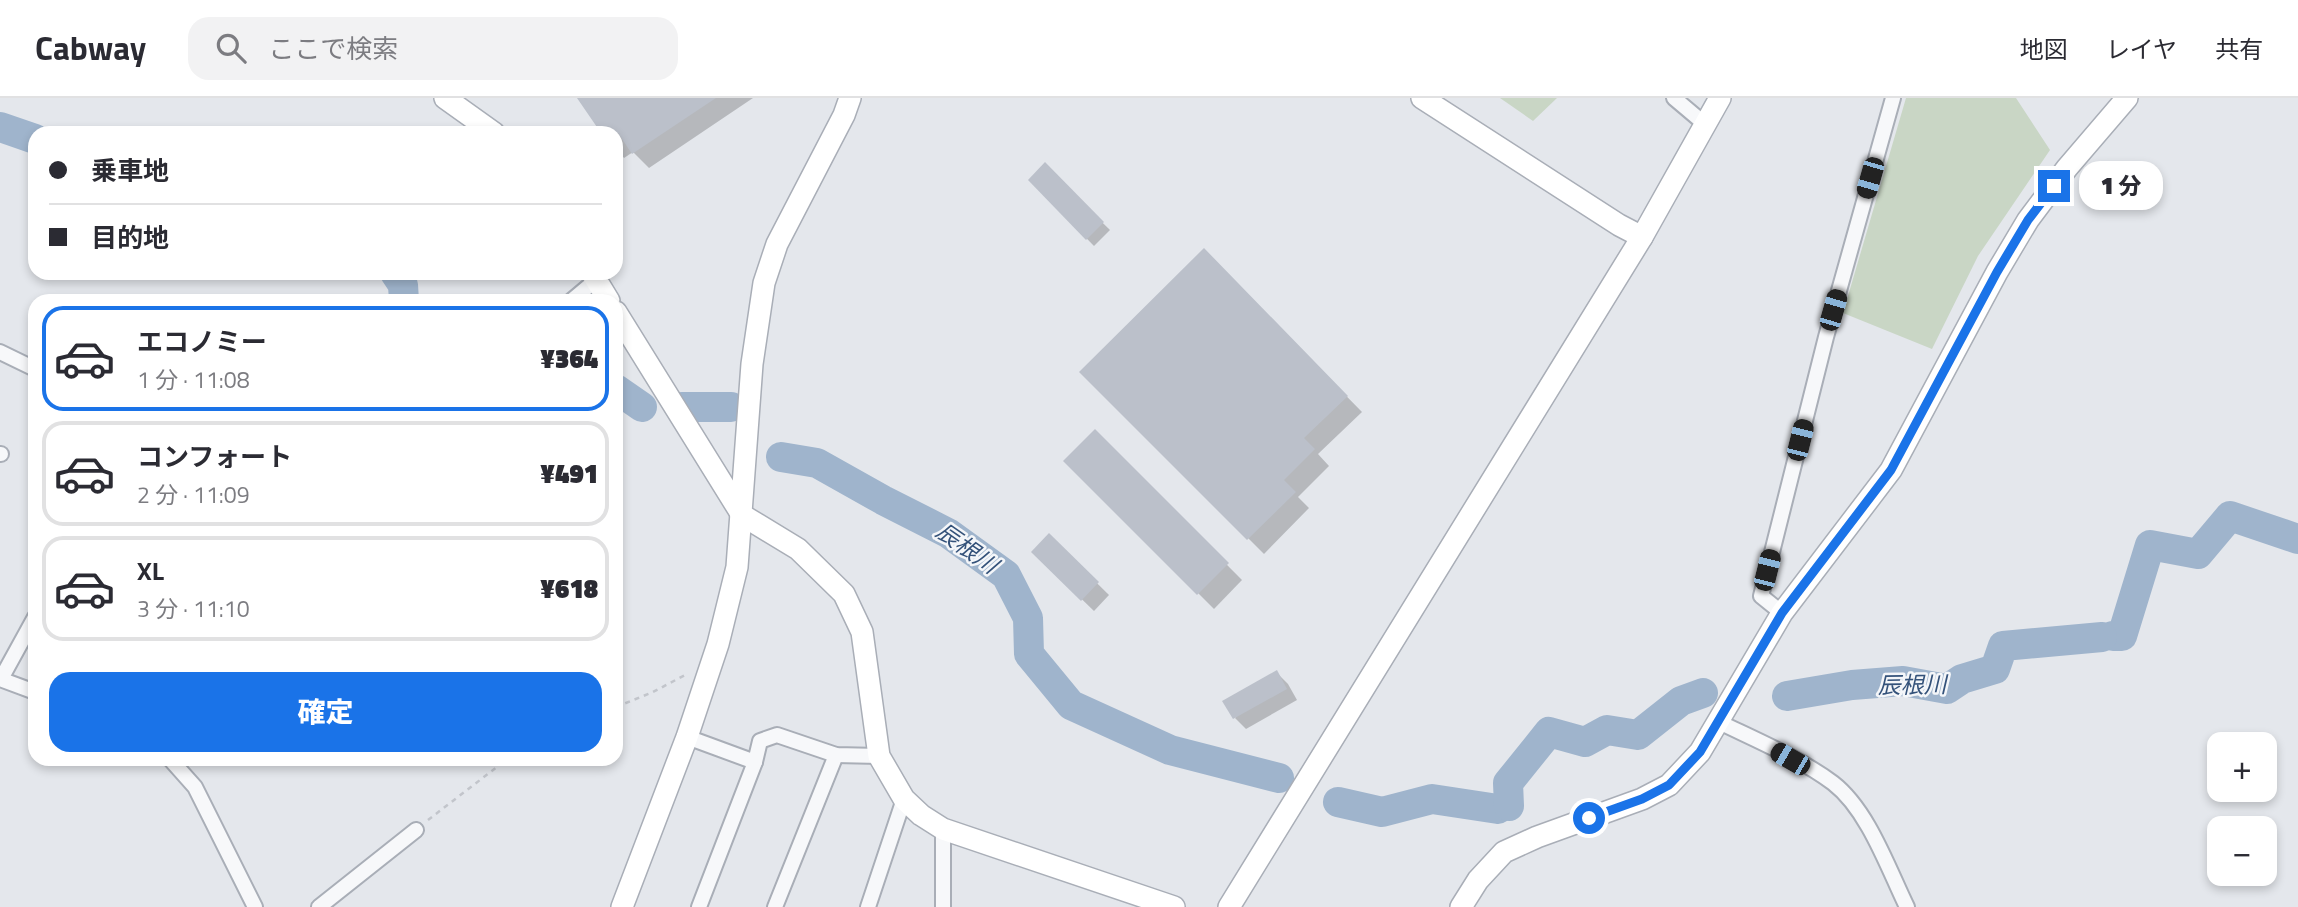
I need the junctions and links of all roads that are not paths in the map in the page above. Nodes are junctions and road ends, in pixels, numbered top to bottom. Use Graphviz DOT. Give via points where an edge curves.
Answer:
graph roads {
  1 [pos="445,98"];
  2 [pos="850,98"];
  3 [pos="1422,98"];
  4 [pos="1674,98"];
  5 [pos="1720,98"];
  6 [pos="1893,98"];
  7 [pos="2127,98"];
  8 [pos="1706,125"];
  9 [pos="484,126"];
  10 [pos="1642,237"];
  11 [pos="590,280"];
  12 [pos="577,294"];
  13 [pos="623,323"];
  14 [pos="0,352"];
  15 [pos="28,366"];
  16 [pos="742,515"];
  17 [pos="1782,613"];
  18 [pos="28,629"];
  19 [pos="0,679"];
  20 [pos="28,689"];
  21 [pos="1719,722"];
  22 [pos="687,737"];
  23 [pos="836,755"];
  24 [pos="879,756"];
  25 [pos="755,762"];
  26 [pos="176,766"];
  27 [pos="904,799"];
  28 [pos="416,830"];
  29 [pos="943,830"];
  30 [pos="255,907"];
  31 [pos="319,907"];
  32 [pos="622,907"];
  33 [pos="699,907"];
  34 [pos="775,907"];
  35 [pos="868,907"];
  36 [pos="943,907"];
  37 [pos="1174,907"];
  38 [pos="1229,907"];
  39 [pos="1461,907"];
  40 [pos="1907,907"];
  1 -- 9 [label="street"];
  2 -- 16 [label="street" via="777,244 764,283 752,363"];
  3 -- 10 [label="street"];
  4 -- 8 [label="street"];
  5 -- 8 [label="street"];
  6 -- 17 [label="street" via="1826,337 1761,596"];
  7 -- 17 [label="street" via="2028,220 1891,470"];
  8 -- 10 [label="street"];
  10 -- 38 [label="street"];
  11 -- 12 [label="street"];
  13 -- 16 [label="street"];
  14 -- 15 [label="street"];
  16 -- 22 [label="street" via="737,567"];
  16 -- 24 [label="street" via="799,549 844,594 862,632"];
  17 -- 21 [label="street"];
  18 -- 19 [label="street"];
  19 -- 20 [label="street"];
  21 -- 39 [label="street" via="1700,752 1669,785 1504,852"];
  21 -- 40 [label="street" via="1834,784 1874,838"];
  22 -- 25 [label="street"];
  22 -- 32 [label="street"];
  23 -- 24 [label="street"];
  23 -- 25 [label="street" via="777,735 760,741"];
  23 -- 34 [label="street"];
  24 -- 27 [label="street"];
  25 -- 33 [label="street"];
  26 -- 30 [label="street" via="195,787"];
  27 -- 29 [label="street"];
  27 -- 35 [label="street"];
  28 -- 31 [label="street"];
  29 -- 36 [label="street"];
  29 -- 37 [label="street"];
}
